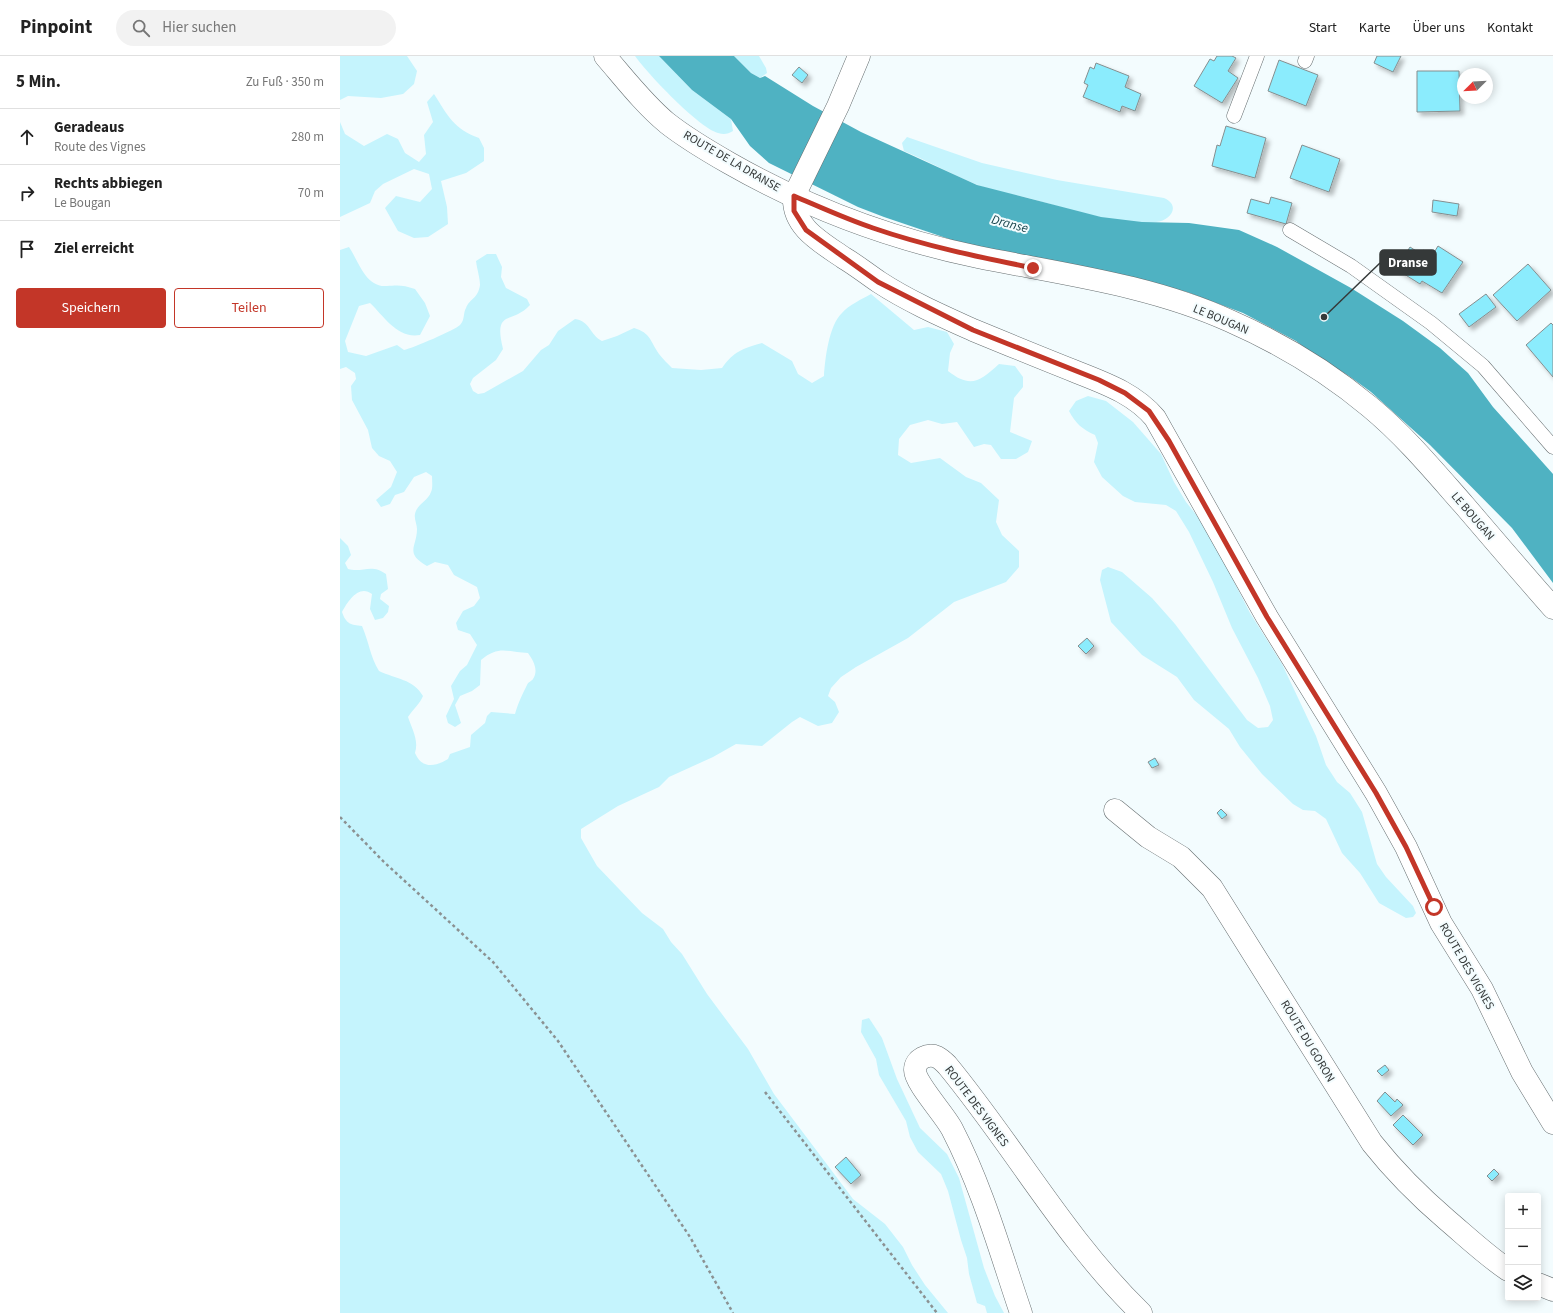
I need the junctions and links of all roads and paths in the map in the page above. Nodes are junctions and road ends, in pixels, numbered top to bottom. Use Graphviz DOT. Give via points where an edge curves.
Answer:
graph roads {
  1 [pos="605,56"];
  2 [pos="859,56"];
  3 [pos="1257,56"];
  4 [pos="1234,116"];
  5 [pos="797,189"];
  6 [pos="1290,230"];
  7 [pos="1553,447"];
  8 [pos="1553,608"];
  9 [pos="1115,810"];
  10 [pos="340,817"];
  11 [pos="765,1092"];
  12 [pos="1553,1123"];
  13 [pos="1505,1268"];
  14 [pos="1541,1285"];
  15 [pos="1553,1290"];
  16 [pos="733,1313"];
  17 [pos="937,1313"];
  18 [pos="1021,1313"];
  19 [pos="1141,1313"];
  1 -- 5 [label="street, ROUTE DE LA DRANSE" via="666,122 719,157"];
  2 -- 5 [label="street" via="838,106"];
  3 -- 4 [label="lane"];
  5 -- 8 [label="street, LE BOUGAN" via="855,222 917,242 1125,286 1199,308 1273,342 1333,379 1392,427 1438,475"];
  5 -- 12 [label="street, ROUTE DES VIGNES" via="794,211 806,230 878,282 973,330 1099,380 1125,393 1152,414 1267,617 1376,793 1406,847 1441,923 1486,995 1522,1072"];
  6 -- 7 [label="lane" via="1350,266 1431,323 1483,366"];
  9 -- 13 [label="street, ROUTE DU GORON" via="1148,837 1181,857 1212,888 1372,1143 1428,1205"];
  10 -- 16 [label="path" via="384,862 493,962 558,1041 690,1237"];
  11 -- 17 [label="path"];
  14 -- 15 [label="street"];
  18 -- 19 [label="street, ROUTE DES VIGNES" via="986,1211 959,1143 944,1115 916,1076 918,1062 925,1057 938,1057 947,1065 1069,1232"];
}
